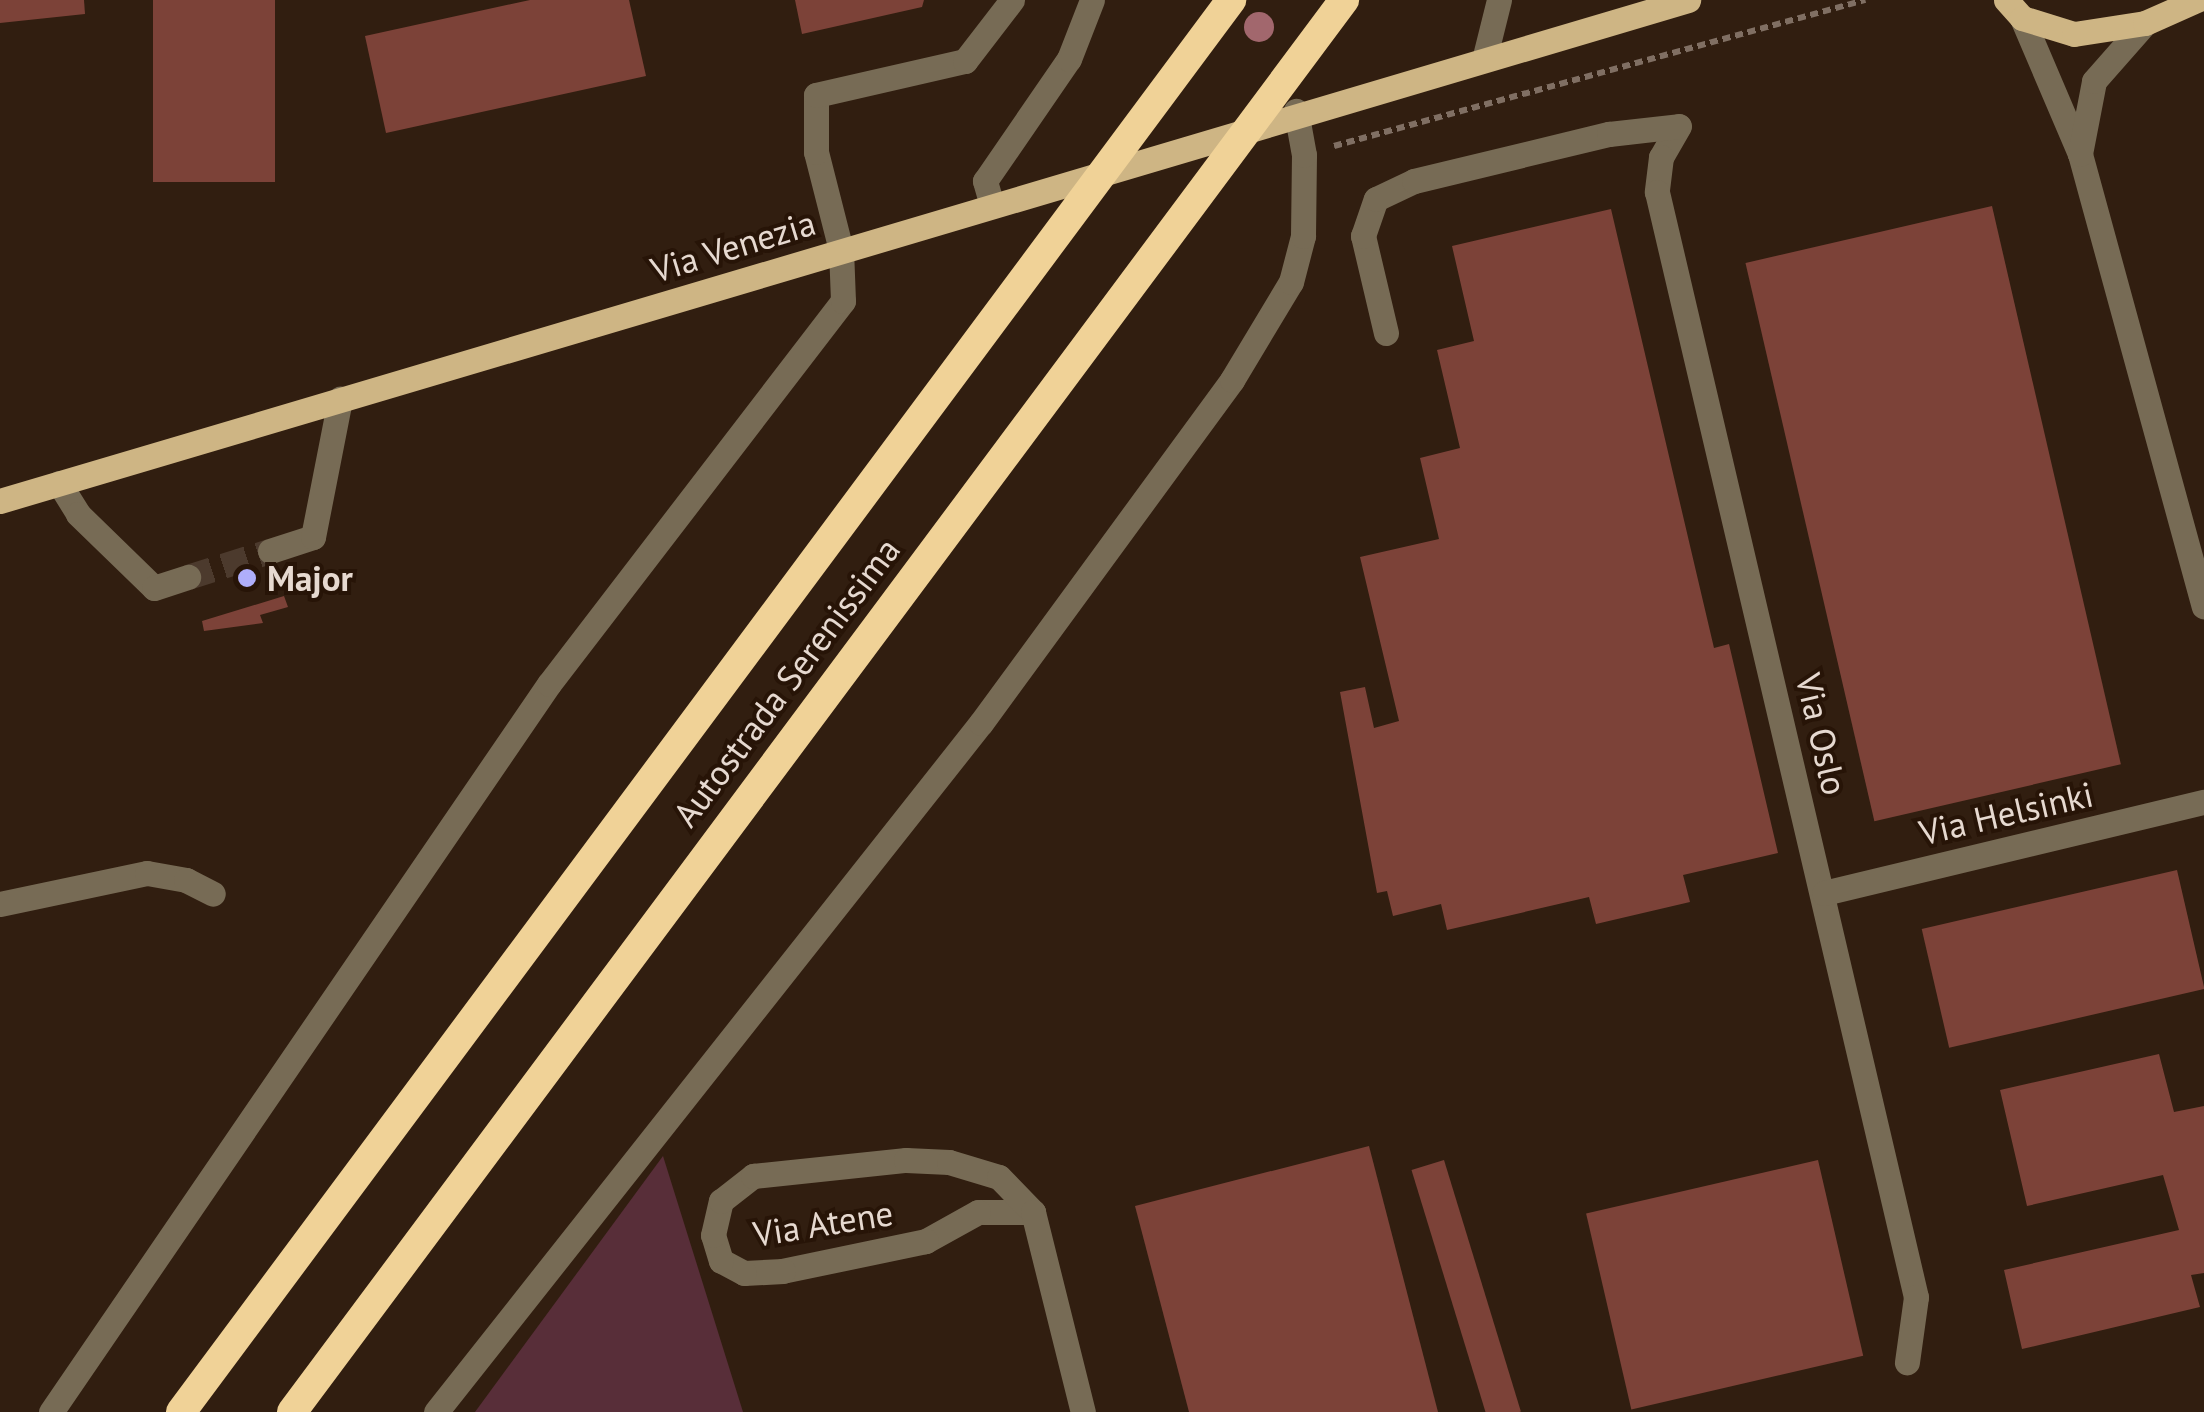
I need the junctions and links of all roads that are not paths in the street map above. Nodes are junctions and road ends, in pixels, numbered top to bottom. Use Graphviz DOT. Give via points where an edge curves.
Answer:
graph roads {
  1 [pos="1012,0"];
  2 [pos="1092,0"];
  3 [pos="1499,0"];
  4 [pos="1688,0"];
  5 [pos="2197,0"];
  6 [pos="1341,4"];
  7 [pos="2014,9"];
  8 [pos="1223,11"];
  9 [pos="2144,23"];
  10 [pos="1485,56"];
  11 [pos="1296,112"];
  12 [pos="2080,154"];
  13 [pos="991,202"];
  14 [pos="841,250"];
  15 [pos="1386,333"];
  16 [pos="340,399"];
  17 [pos="59,483"];
  18 [pos="0,501"];
  19 [pos="270,551"];
  20 [pos="188,577"];
  21 [pos="2204,606"];
  22 [pos="2204,802"];
  23 [pos="1824,892"];
  24 [pos="212,894"];
  25 [pos="0,904"];
  26 [pos="1033,1212"];
  27 [pos="1907,1362"];
  28 [pos="51,1412"];
  29 [pos="181,1412"];
  30 [pos="292,1412"];
  31 [pos="436,1412"];
  32 [pos="1083,1412"];
  1 -- 14 [label="street" via="965,62 816,95 816,152"];
  2 -- 13 [label="street" via="1069,59 985,181"];
  3 -- 10 [label="street"];
  4 -- 10 [label="main road, Via Venezia"];
  5 -- 9 [label="main road"];
  6 -- 30 [label="highway, Autostrada Serenissima"];
  7 -- 9 [label="main road" via="2074,34"];
  7 -- 12 [label="street"];
  8 -- 29 [label="highway, Autostrada Serenissima"];
  9 -- 12 [label="street" via="2094,82"];
  10 -- 11 [label="main road, Via Venezia"];
  11 -- 13 [label="main road, Via Venezia"];
  11 -- 31 [label="street" via="1304,155 1303,236 1291,282 1232,380 981,723"];
  12 -- 21 [label="street"];
  13 -- 14 [label="main road, Via Venezia"];
  14 -- 16 [label="main road, Via Venezia"];
  14 -- 28 [label="street" via="843,301 802,362 549,684"];
  15 -- 23 [label="street, Via Oslo" via="1363,236 1376,199 1414,182 1609,134 1679,126 1661,156 1657,192"];
  16 -- 17 [label="main road, Via Venezia"];
  16 -- 19 [label="street" via="312,537"];
  17 -- 18 [label="main road, Via Venezia"];
  17 -- 20 [label="street" via="78,514 154,588"];
  22 -- 23 [label="street, Via Helsinki"];
  23 -- 27 [label="street, Via Oslo" via="1916,1297"];
  24 -- 25 [label="street" via="186,880 147,873"];
  26 -- 26 [label="street, Via Atene" via="1000,1177 949,1162 906,1160 752,1176 721,1201 713,1235 721,1261 744,1273 783,1271 926,1241 978,1212"];
  26 -- 32 [label="street"];
}
